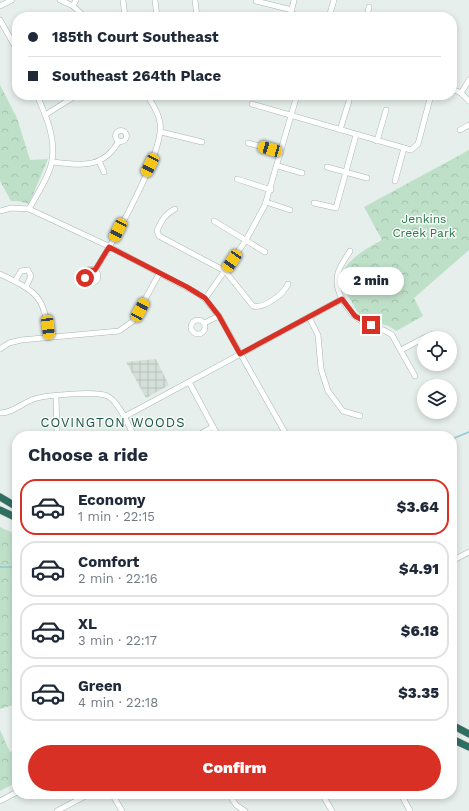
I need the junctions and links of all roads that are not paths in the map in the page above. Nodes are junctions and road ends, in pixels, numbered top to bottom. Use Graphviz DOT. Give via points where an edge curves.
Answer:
graph roads {
  1 [pos="12,0"];
  2 [pos="60,0"];
  3 [pos="76,0"];
  4 [pos="123,0"];
  5 [pos="155,0"];
  6 [pos="195,0"];
  7 [pos="294,0"];
  8 [pos="334,0"];
  9 [pos="256,1"];
  10 [pos="0,6"];
  11 [pos="72,6"];
  12 [pos="369,7"];
  13 [pos="292,10"];
  14 [pos="79,12"];
  15 [pos="124,12"];
  16 [pos="156,12"];
  17 [pos="196,12"];
  18 [pos="330,12"];
  19 [pos="368,12"];
  20 [pos="0,20"];
  21 [pos="12,41"];
  22 [pos="469,80"];
  23 [pos="457,92"];
  24 [pos="461,94"];
  25 [pos="39,100"];
  26 [pos="69,100"];
  27 [pos="150,100"];
  28 [pos="296,100"];
  29 [pos="430,100"];
  30 [pos="349,101"];
  31 [pos="469,101"];
  32 [pos="252,104"];
  33 [pos="386,110"];
  34 [pos="45,115"];
  35 [pos="292,116"];
  36 [pos="469,125"];
  37 [pos="340,130"];
  38 [pos="460,130"];
  39 [pos="161,132"];
  40 [pos="356,135"];
  41 [pos="119,141"];
  42 [pos="377,141"];
  43 [pos="202,142"];
  44 [pos="248,143"];
  45 [pos="404,148"];
  46 [pos="282,152"];
  47 [pos="99,161"];
  48 [pos="52,162"];
  49 [pos="278,166"];
  50 [pos="327,167"];
  51 [pos="104,172"];
  52 [pos="346,172"];
  53 [pos="302,173"];
  54 [pos="368,178"];
  55 [pos="237,179"];
  56 [pos="395,181"];
  57 [pos="271,190"];
  58 [pos="266,202"];
  59 [pos="314,203"];
  60 [pos="175,208"];
  61 [pos="29,209"];
  62 [pos="290,210"];
  63 [pos="0,211"];
  64 [pos="214,221"];
  65 [pos="246,240"];
  66 [pos="109,247"];
  67 [pos="350,251"];
  68 [pos="266,252"];
  69 [pos="95,270"];
  70 [pos="225,271"];
  71 [pos="0,274"];
  72 [pos="159,274"];
  73 [pos="15,281"];
  74 [pos="288,284"];
  75 [pos="26,287"];
  76 [pos="205,298"];
  77 [pos="342,299"];
  78 [pos="219,316"];
  79 [pos="310,317"];
  80 [pos="204,323"];
  81 [pos="49,337"];
  82 [pos="417,342"];
  83 [pos="1,347"];
  84 [pos="401,350"];
  85 [pos="240,354"];
  86 [pos="415,376"];
  87 [pos="189,382"];
  88 [pos="56,397"];
  89 [pos="0,413"];
  90 [pos="360,416"];
  91 [pos="124,417"];
  92 [pos="213,427"];
  93 [pos="59,431"];
  94 [pos="131,431"];
  95 [pos="206,431"];
  96 [pos="215,431"];
  97 [pos="284,431"];
  98 [pos="0,498"];
  99 [pos="12,505"];
  100 [pos="0,510"];
  101 [pos="12,516"];
  102 [pos="469,552"];
  103 [pos="457,558"];
  104 [pos="457,728"];
  105 [pos="469,734"];
  106 [pos="457,741"];
  107 [pos="469,747"];
  108 [pos="12,795"];
  109 [pos="80,799"];
  110 [pos="115,799"];
  111 [pos="232,799"];
  112 [pos="325,799"];
  113 [pos="405,799"];
  114 [pos="0,801"];
  115 [pos="57,811"];
  116 [pos="122,811"];
  117 [pos="245,811"];
  118 [pos="332,811"];
  119 [pos="410,811"];
  1 -- 10 [label="street"];
  2 -- 11 [label="street"];
  3 -- 11 [label="street"];
  4 -- 15 [label="street"];
  5 -- 16 [label="street"];
  6 -- 17 [label="street"];
  7 -- 13 [label="street"];
  8 -- 18 [label="street"];
  9 -- 13 [label="street"];
  11 -- 14 [label="street"];
  12 -- 19 [label="street"];
  20 -- 21 [label="street"];
  22 -- 24 [label="street"];
  23 -- 24 [label="street"];
  24 -- 31 [label="street"];
  25 -- 34 [label="street"];
  26 -- 34 [label="street"];
  27 -- 39 [label="street" via="160,122"];
  28 -- 35 [label="street"];
  29 -- 45 [label="street" via="418,144 415,149"];
  30 -- 37 [label="street"];
  32 -- 35 [label="street"];
  33 -- 42 [label="street"];
  34 -- 48 [label="street" via="53,140"];
  35 -- 37 [label="street"];
  35 -- 46 [label="street"];
  36 -- 38 [label="street"];
  37 -- 40 [label="street"];
  39 -- 43 [label="street"];
  39 -- 66 [label="street" via="155,155"];
  40 -- 42 [label="street"];
  40 -- 52 [label="street"];
  41 -- 47 [label="street" via="109,155"];
  42 -- 45 [label="street"];
  44 -- 46 [label="street"];
  45 -- 56 [label="street"];
  46 -- 49 [label="street"];
  47 -- 48 [label="street" via="82,165"];
  47 -- 51 [label="street"];
  48 -- 61 [label="street"];
  49 -- 53 [label="street"];
  49 -- 57 [label="street"];
  50 -- 52 [label="street"];
  52 -- 54 [label="street"];
  52 -- 59 [label="street" via="336,208"];
  55 -- 57 [label="street"];
  57 -- 58 [label="street"];
  58 -- 62 [label="street"];
  58 -- 65 [label="street"];
  60 -- 70 [label="street" via="162,219 157,234 160,238"];
  61 -- 63 [label="street" via="11,208"];
  61 -- 66 [label="street"];
  64 -- 65 [label="street"];
  65 -- 68 [label="street"];
  65 -- 70 [label="street"];
  66 -- 69 [label="street"];
  66 -- 72 [label="street"];
  67 -- 77 [label="street" via="337,277"];
  70 -- 74 [label="street" via="256,307 281,294"];
  70 -- 76 [label="street"];
  71 -- 73 [label="street"];
  72 -- 76 [label="street"];
  72 -- 81 [label="street" via="133,321 119,331"];
  73 -- 75 [label="street"];
  73 -- 75 [label="street" via="21,271 28,270 31,276"];
  75 -- 81 [label="street" via="34,292 44,306"];
  76 -- 78 [label="street"];
  77 -- 79 [label="street"];
  77 -- 84 [label="street" via="360,320 392,335"];
  78 -- 80 [label="street"];
  78 -- 85 [label="street"];
  79 -- 85 [label="street"];
  79 -- 90 [label="street" via="318,335 321,369 330,394 343,410"];
  81 -- 83 [label="street" via="14,341"];
  82 -- 84 [label="street"];
  84 -- 86 [label="street"];
  85 -- 87 [label="street"];
  85 -- 97 [label="street"];
  87 -- 91 [label="street"];
  87 -- 92 [label="street"];
  88 -- 89 [label="street" via="35,398 11,411"];
  88 -- 91 [label="street" via="89,393 107,396 114,401"];
  88 -- 93 [label="street"];
  91 -- 94 [label="street"];
  92 -- 95 [label="street"];
  92 -- 96 [label="street"];
  98 -- 99 [label="highway"];
  100 -- 101 [label="highway"];
  102 -- 103 [label="street"];
  104 -- 105 [label="highway"];
  106 -- 107 [label="highway"];
  108 -- 114 [label="street"];
  109 -- 115 [label="street"];
  110 -- 116 [label="street"];
  111 -- 117 [label="street"];
  112 -- 118 [label="street"];
  113 -- 119 [label="street"];
}
